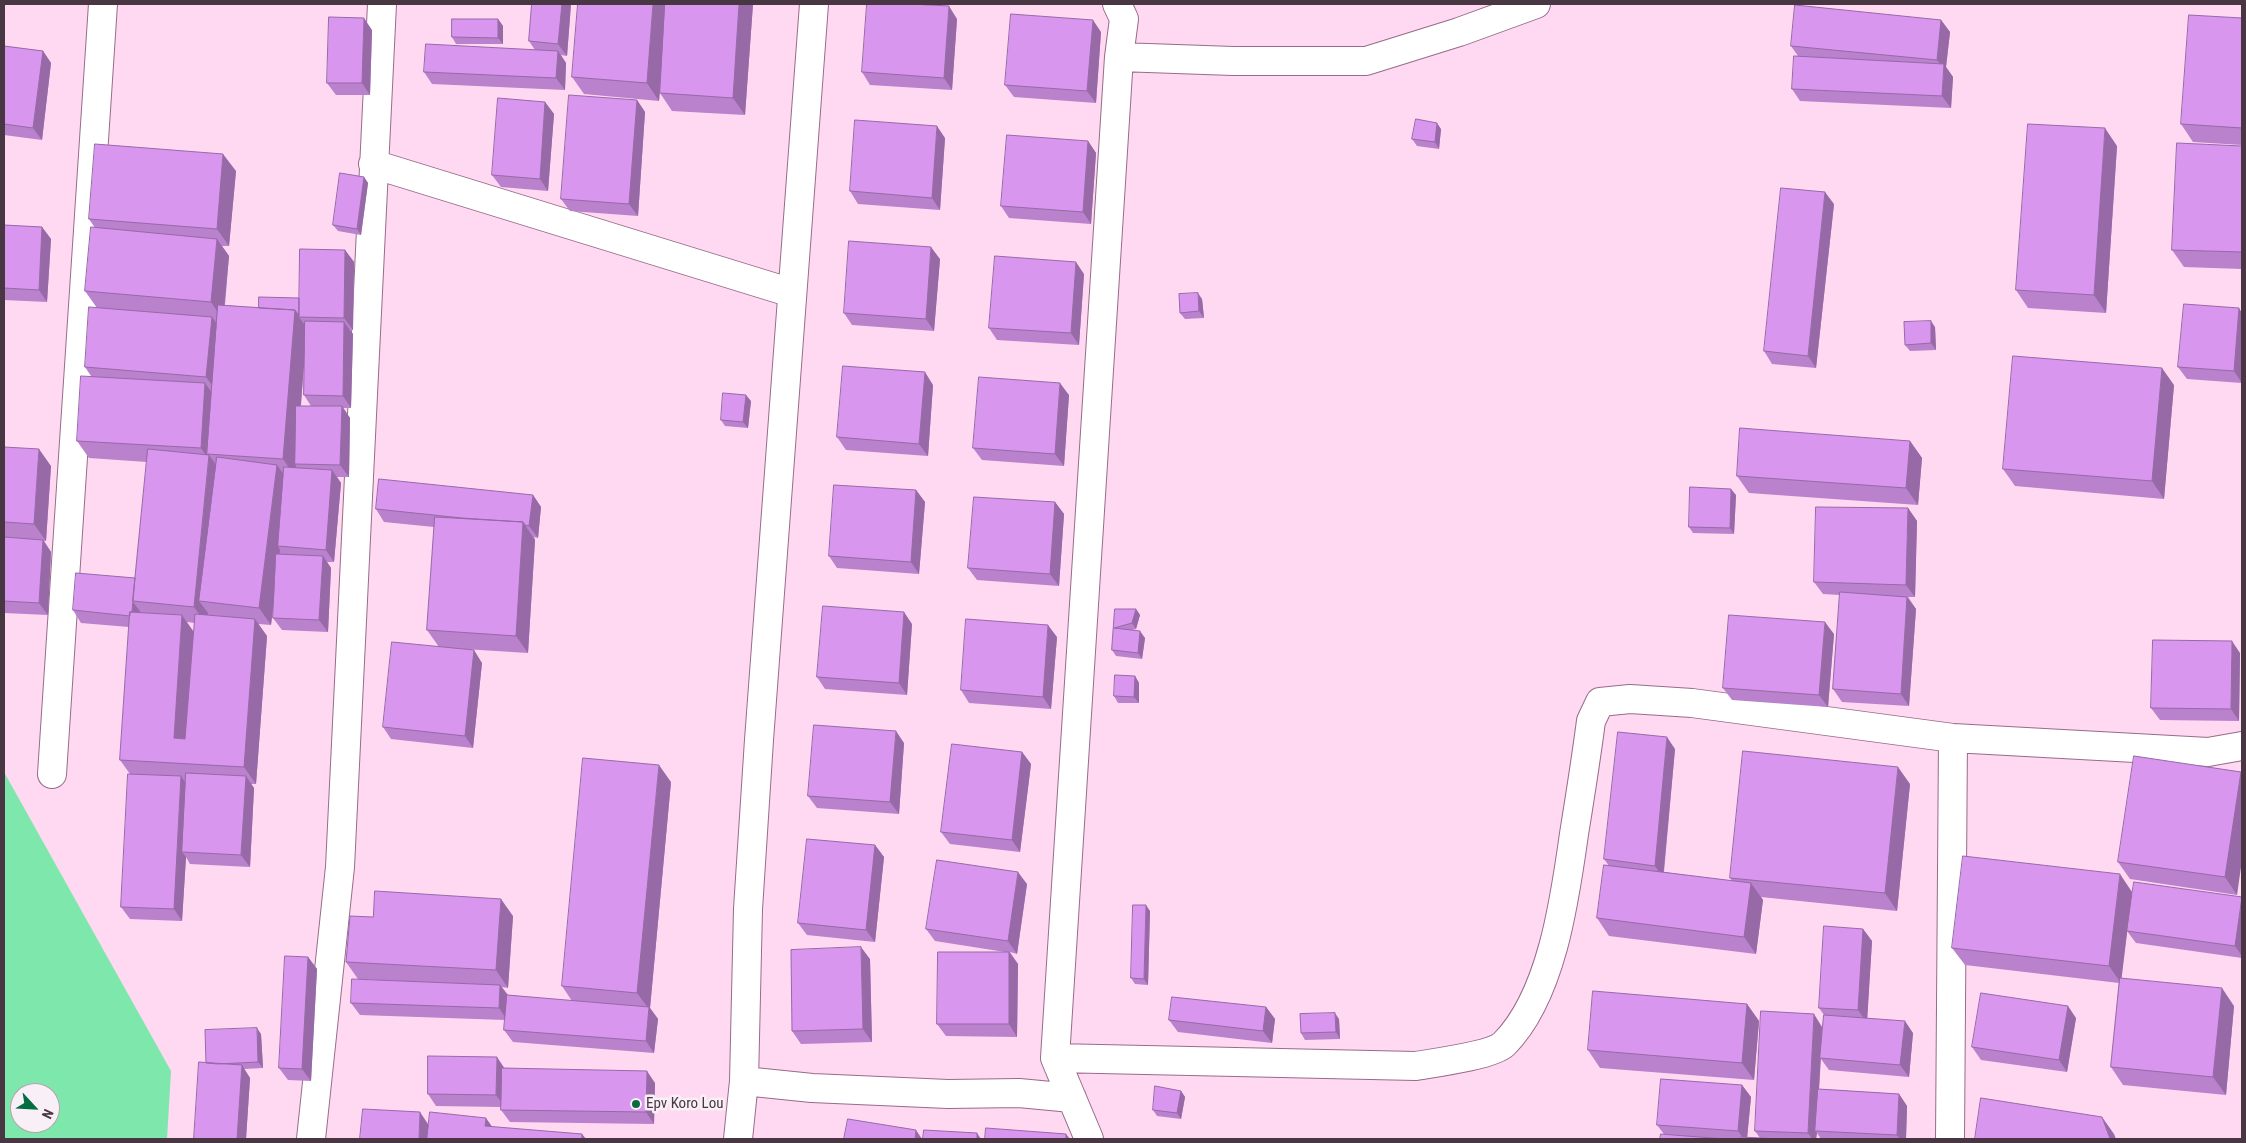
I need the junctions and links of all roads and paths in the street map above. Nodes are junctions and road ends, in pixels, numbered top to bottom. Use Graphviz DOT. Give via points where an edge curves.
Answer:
graph roads {
  1 [pos="103,4"];
  2 [pos="382,4"];
  3 [pos="814,4"];
  4 [pos="1117,4"];
  5 [pos="1536,4"];
  6 [pos="1119,57"];
  7 [pos="373,164"];
  8 [pos="792,293"];
  9 [pos="1953,738"];
  10 [pos="2242,746"];
  11 [pos="52,774"];
  12 [pos="1055,1058"];
  13 [pos="744,1080"];
  14 [pos="1072,1098"];
  15 [pos="311,1139"];
  16 [pos="738,1139"];
  17 [pos="1089,1139"];
  18 [pos="1950,1139"];
  1 -- 11 [label="street"];
  2 -- 7 [label="street"];
  3 -- 8 [label="street"];
  4 -- 6 [label="street" via="1124,19"];
  5 -- 6 [label="street" via="1366,61"];
  6 -- 12 [label="street"];
  7 -- 8 [label="street"];
  7 -- 15 [label="street" via="340,868"];
  8 -- 13 [label="street" via="754,810"];
  9 -- 10 [label="street" via="2208,752"];
  9 -- 12 [label="street" via="1692,703 1630,699 1600,702 1591,721 1568,877 1551,958 1530,1008 1503,1046 1416,1066"];
  9 -- 18 [label="street"];
  12 -- 14 [label="street"];
  13 -- 14 [label="street" via="812,1088 948,1094 1019,1093"];
  13 -- 16 [label="street"];
  14 -- 17 [label="street"];
}
